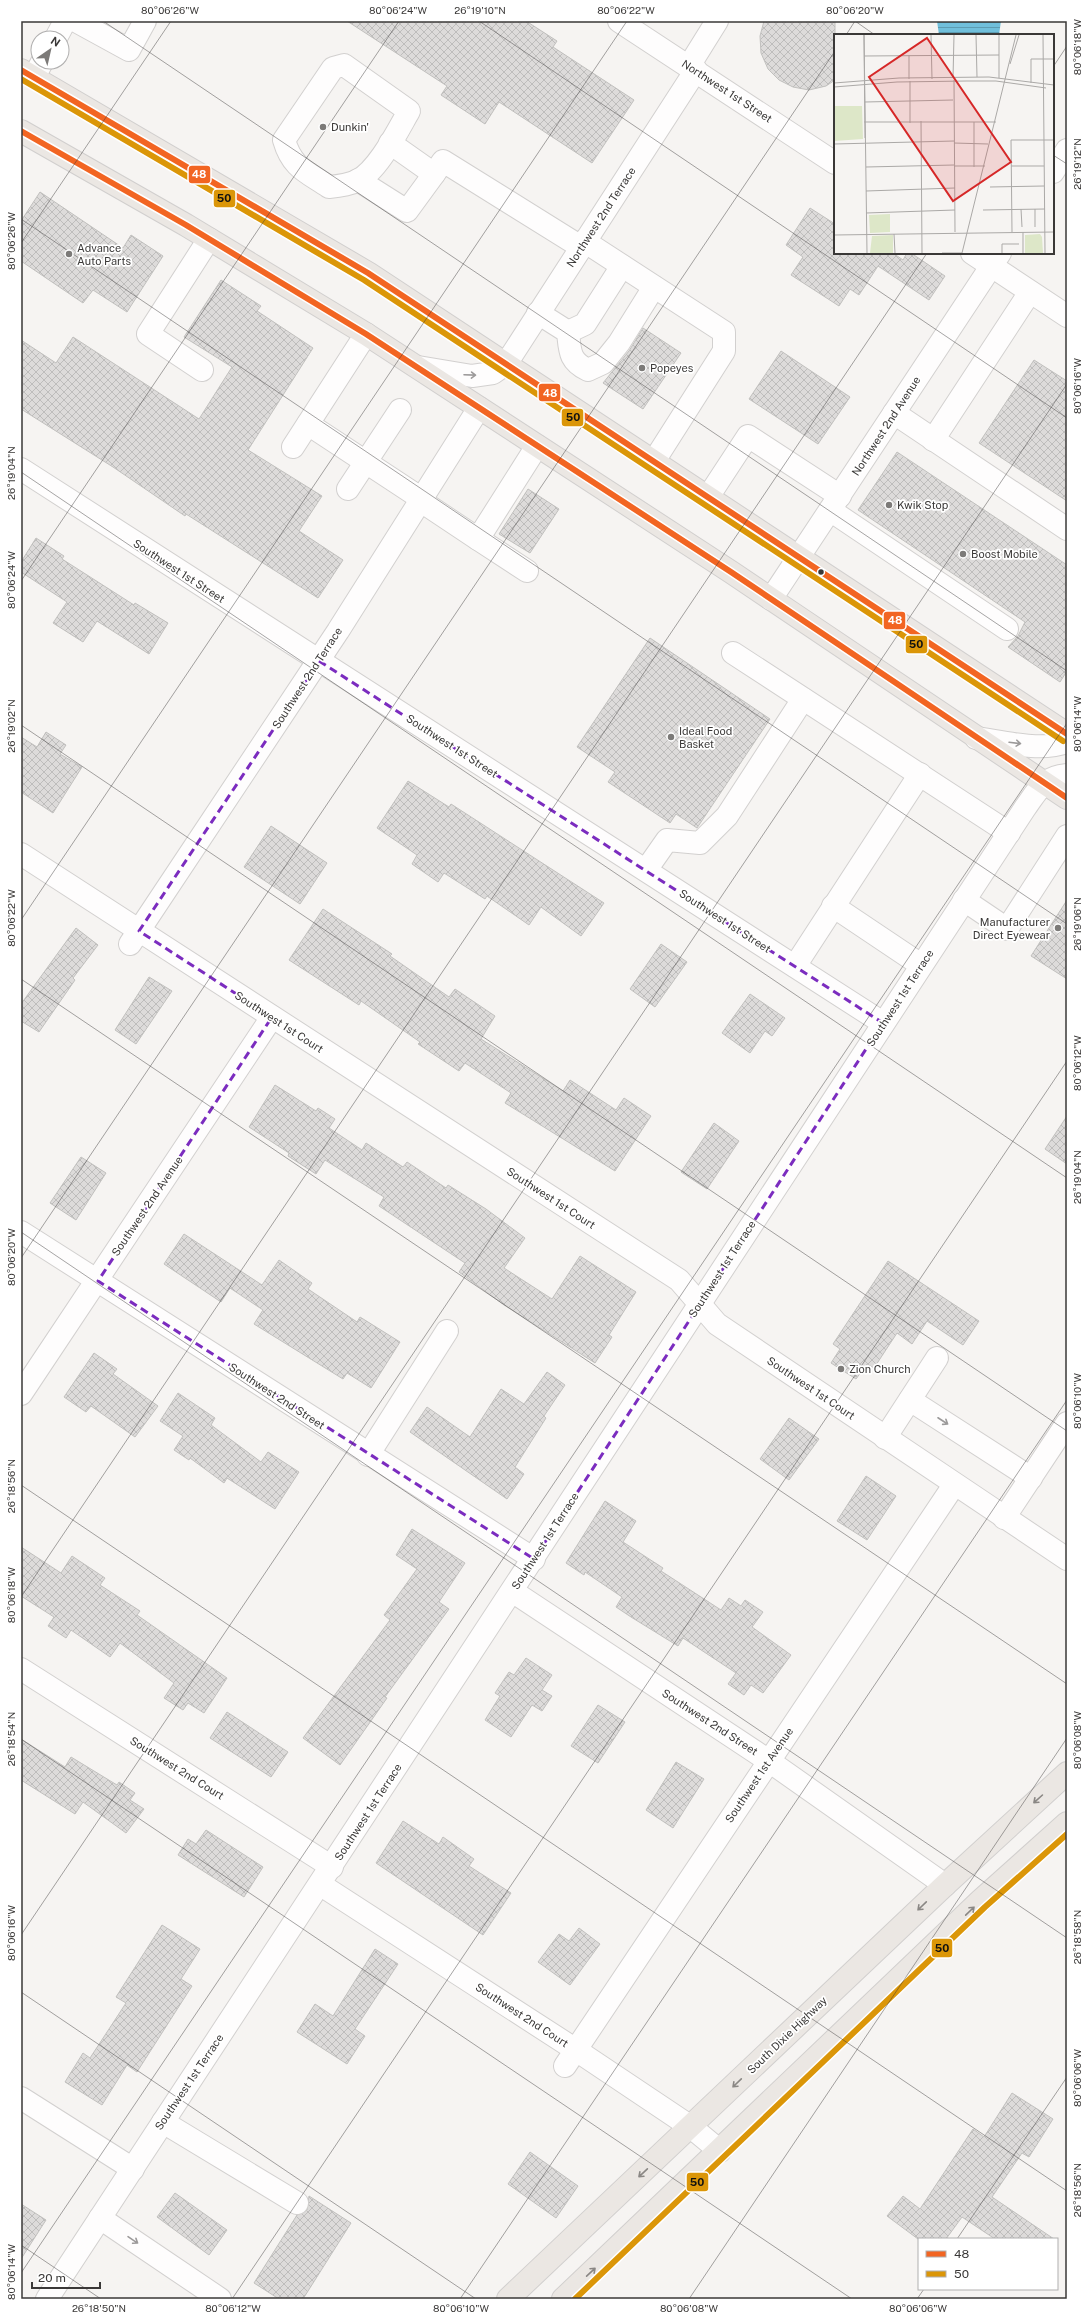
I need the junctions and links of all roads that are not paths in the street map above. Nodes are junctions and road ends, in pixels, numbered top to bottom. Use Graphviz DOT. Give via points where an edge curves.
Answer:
graph roads {
  1 [pos="65,21"];
  2 [pos="76,21"];
  3 [pos="144,21"];
  4 [pos="619,21"];
  5 [pos="717,21"];
  6 [pos="101,27"];
  7 [pos="60,30"];
  8 [pos="692,68"];
  9 [pos="32,70"];
  10 [pos="22,135"];
  11 [pos="390,143"];
  12 [pos="1067,150"];
  13 [pos="834,161"];
  14 [pos="1054,170"];
  15 [pos="434,174"];
  16 [pos="358,180"];
  17 [pos="209,239"];
  18 [pos="583,244"];
  19 [pos="976,254"];
  20 [pos="995,259"];
  21 [pos="622,266"];
  22 [pos="654,286"];
  23 [pos="1030,292"];
  24 [pos="538,313"];
  25 [pos="1067,316"];
  26 [pos="568,332"];
  27 [pos="366,334"];
  28 [pos="506,364"];
  29 [pos="418,368"];
  30 [pos="202,370"];
  31 [pos="479,408"];
  32 [pos="400,410"];
  33 [pos="894,413"];
  34 [pos="308,424"];
  35 [pos="934,440"];
  36 [pos="537,446"];
  37 [pos="293,447"];
  38 [pos="654,461"];
  39 [pos="366,462"];
  40 [pos="21,469"];
  41 [pos="348,489"];
  42 [pos="708,497"];
  43 [pos="421,500"];
  44 [pos="835,503"];
  45 [pos="1067,529"];
  46 [pos="478,539"];
  47 [pos="800,557"];
  48 [pos="527,571"];
  49 [pos="771,599"];
  50 [pos="1007,629"];
  51 [pos="733,653"];
  52 [pos="318,661"];
  53 [pos="803,699"];
  54 [pos="1067,734"];
  55 [pos="976,738"];
  56 [pos="1067,742"];
  57 [pos="920,774"];
  58 [pos="1067,775"];
  59 [pos="1043,782"];
  60 [pos="1067,798"];
  61 [pos="1009,833"];
  62 [pos="1067,836"];
  63 [pos="21,854"];
  64 [pos="646,870"];
  65 [pos="964,900"];
  66 [pos="833,906"];
  67 [pos="135,937"];
  68 [pos="921,965"];
  69 [pos="794,966"];
  70 [pos="272,1017"];
  71 [pos="883,1023"];
  72 [pos="21,1232"];
  73 [pos="98,1281"];
  74 [pos="699,1304"];
  75 [pos="447,1331"];
  76 [pos="937,1358"];
  77 [pos="21,1394"];
  78 [pos="910,1400"];
  79 [pos="1067,1423"];
  80 [pos="885,1438"];
  81 [pos="368,1455"];
  82 [pos="1031,1478"];
  83 [pos="954,1484"];
  84 [pos="1004,1518"];
  85 [pos="534,1559"];
  86 [pos="1067,1559"];
  87 [pos="512,1591"];
  88 [pos="21,1670"];
  89 [pos="769,1761"];
  90 [pos="1067,1773"];
  91 [pos="1067,1823"];
  92 [pos="327,1876"];
  93 [pos="945,1885"];
  94 [pos="570,2058"];
  95 [pos="21,2098"];
  96 [pos="163,2122"];
  97 [pos="691,2127"];
  98 [pos="720,2151"];
  99 [pos="133,2169"];
  100 [pos="297,2203"];
  101 [pos="100,2218"];
  102 [pos="47,2299"];
  103 [pos="220,2299"];
  104 [pos="508,2299"];
  105 [pos="563,2299"];
  1 -- 7 [label="street"];
  2 -- 6 [label="street"];
  3 -- 6 [label="street" via="129,50"];
  4 -- 8 [label="street, Northwest 1st Street"];
  5 -- 8 [label="street, Northwest 2nd Terrace"];
  8 -- 13 [label="street, Northwest 1st Street"];
  8 -- 18 [label="street, Northwest 2nd Terrace"];
  9 -- 28 [label="main road" via="368,273"];
  10 -- 17 [label="main road"];
  11 -- 15 [label="street"];
  11 -- 16 [label="street" via="370,170"];
  11 -- 16 [label="street" via="409,111 344,65 333,68 284,140 294,164 329,187"];
  12 -- 14 [label="street"];
  15 -- 16 [label="street" via="408,212"];
  15 -- 18 [label="street" via="443,161"];
  17 -- 27 [label="main road"];
  17 -- 30 [label="street" via="148,334"];
  18 -- 21 [label="street"];
  18 -- 24 [label="street, Northwest 2nd Terrace"];
  19 -- 20 [label="street"];
  20 -- 23 [label="street"];
  20 -- 33 [label="street, Northwest 2nd Avenue"];
  21 -- 22 [label="street"];
  21 -- 26 [label="street" via="585,324"];
  22 -- 26 [label="street" via="619,343 603,362 588,370 577,364 570,353"];
  22 -- 38 [label="street" via="724,332 724,351"];
  23 -- 25 [label="street"];
  23 -- 35 [label="street"];
  24 -- 26 [label="street"];
  24 -- 28 [label="street, Northwest 2nd Terrace"];
  27 -- 29 [label="main road"];
  27 -- 34 [label="street"];
  29 -- 28 [label="street, one-way" via="472,376 493,372"];
  28 -- 38 [label="main road"];
  29 -- 31 [label="main road"];
  31 -- 36 [label="main road"];
  31 -- 43 [label="street, Southwest 2nd Terrace"];
  32 -- 39 [label="street"];
  33 -- 35 [label="street"];
  33 -- 44 [label="street, Northwest 2nd Avenue"];
  34 -- 37 [label="street"];
  34 -- 39 [label="street"];
  35 -- 45 [label="street"];
  36 -- 46 [label="street"];
  36 -- 49 [label="main road"];
  38 -- 42 [label="main road"];
  39 -- 41 [label="street"];
  39 -- 43 [label="street"];
  40 -- 52 [label="street, Southwest 1st Street"];
  42 -- 44 [label="street" via="748,436"];
  42 -- 47 [label="main road"];
  43 -- 46 [label="street"];
  43 -- 52 [label="street, Southwest 2nd Terrace"];
  44 -- 47 [label="street, Northwest 2nd Avenue"];
  44 -- 50 [label="street"];
  46 -- 48 [label="street"];
  47 -- 49 [label="street, Northwest 2nd Avenue"];
  47 -- 54 [label="main road"];
  49 -- 55 [label="main road"];
  51 -- 53 [label="street"];
  52 -- 64 [label="street, Southwest 1st Street"];
  52 -- 67 [label="street, Southwest 2nd Terrace"];
  53 -- 57 [label="street"];
  53 -- 64 [label="street" via="727,816 700,843 667,840"];
  55 -- 56 [label="street, one-way" via="1033,745"];
  55 -- 59 [label="main road"];
  57 -- 61 [label="street"];
  57 -- 66 [label="street"];
  58 -- 59 [label="street"];
  59 -- 60 [label="main road"];
  59 -- 61 [label="street, Southwest 1st Terrace"];
  61 -- 65 [label="street, Southwest 1st Terrace"];
  62 -- 65 [label="street" via="1007,929"];
  63 -- 67 [label="street, Southwest 1st Court"];
  64 -- 69 [label="street, Southwest 1st Street"];
  65 -- 68 [label="street, Southwest 1st Terrace"];
  66 -- 68 [label="street"];
  66 -- 69 [label="street"];
  67 -- 70 [label="street, Southwest 1st Court"];
  68 -- 71 [label="street, Southwest 1st Terrace"];
  69 -- 71 [label="street, Southwest 1st Street"];
  70 -- 73 [label="street, Southwest 2nd Avenue"];
  70 -- 74 [label="street, Southwest 1st Court" via="678,1280"];
  71 -- 74 [label="street, Southwest 1st Terrace"];
  72 -- 73 [label="street, Southwest 2nd Street"];
  73 -- 77 [label="street, Southwest 2nd Avenue"];
  73 -- 81 [label="street, Southwest 2nd Street"];
  74 -- 80 [label="street, Southwest 1st Court" via="717,1324"];
  74 -- 85 [label="street, Southwest 1st Terrace"];
  75 -- 81 [label="street"];
  76 -- 78 [label="street"];
  78 -- 80 [label="street"];
  78 -- 82 [label="street, one-way"];
  79 -- 82 [label="street"];
  80 -- 83 [label="street, Southwest 1st Court"];
  81 -- 85 [label="street, Southwest 2nd Street"];
  82 -- 84 [label="street"];
  83 -- 84 [label="street, Southwest 1st Court"];
  83 -- 89 [label="street, Southwest 1st Avenue"];
  84 -- 86 [label="street, Southwest 1st Court"];
  85 -- 87 [label="street, Southwest 1st Terrace"];
  87 -- 89 [label="street, Southwest 2nd Street"];
  87 -- 92 [label="street, Southwest 1st Terrace"];
  88 -- 92 [label="street, Southwest 2nd Court"];
  89 -- 93 [label="street, Southwest 2nd Street"];
  89 -- 94 [label="street, Southwest 1st Avenue"];
  90 -- 93 [label="main road, South Dixie Highway, one-way"];
  98 -- 91 [label="main road, one-way" via="980,1901"];
  92 -- 94 [label="street, Southwest 2nd Court"];
  92 -- 96 [label="street, Southwest 1st Terrace"];
  93 -- 97 [label="main road, South Dixie Highway, one-way"];
  94 -- 97 [label="street, Southwest 2nd Court"];
  95 -- 99 [label="street"];
  96 -- 99 [label="street, Southwest 1st Terrace"];
  96 -- 100 [label="street"];
  97 -- 98 [label="street, Southwest 2nd Court"];
  97 -- 104 [label="main road, South Dixie Highway, one-way"];
  105 -- 98 [label="main road, one-way"];
  99 -- 101 [label="street, Southwest 1st Terrace"];
  101 -- 102 [label="street, Southwest 1st Terrace"];
  101 -- 103 [label="street, one-way"];
}
